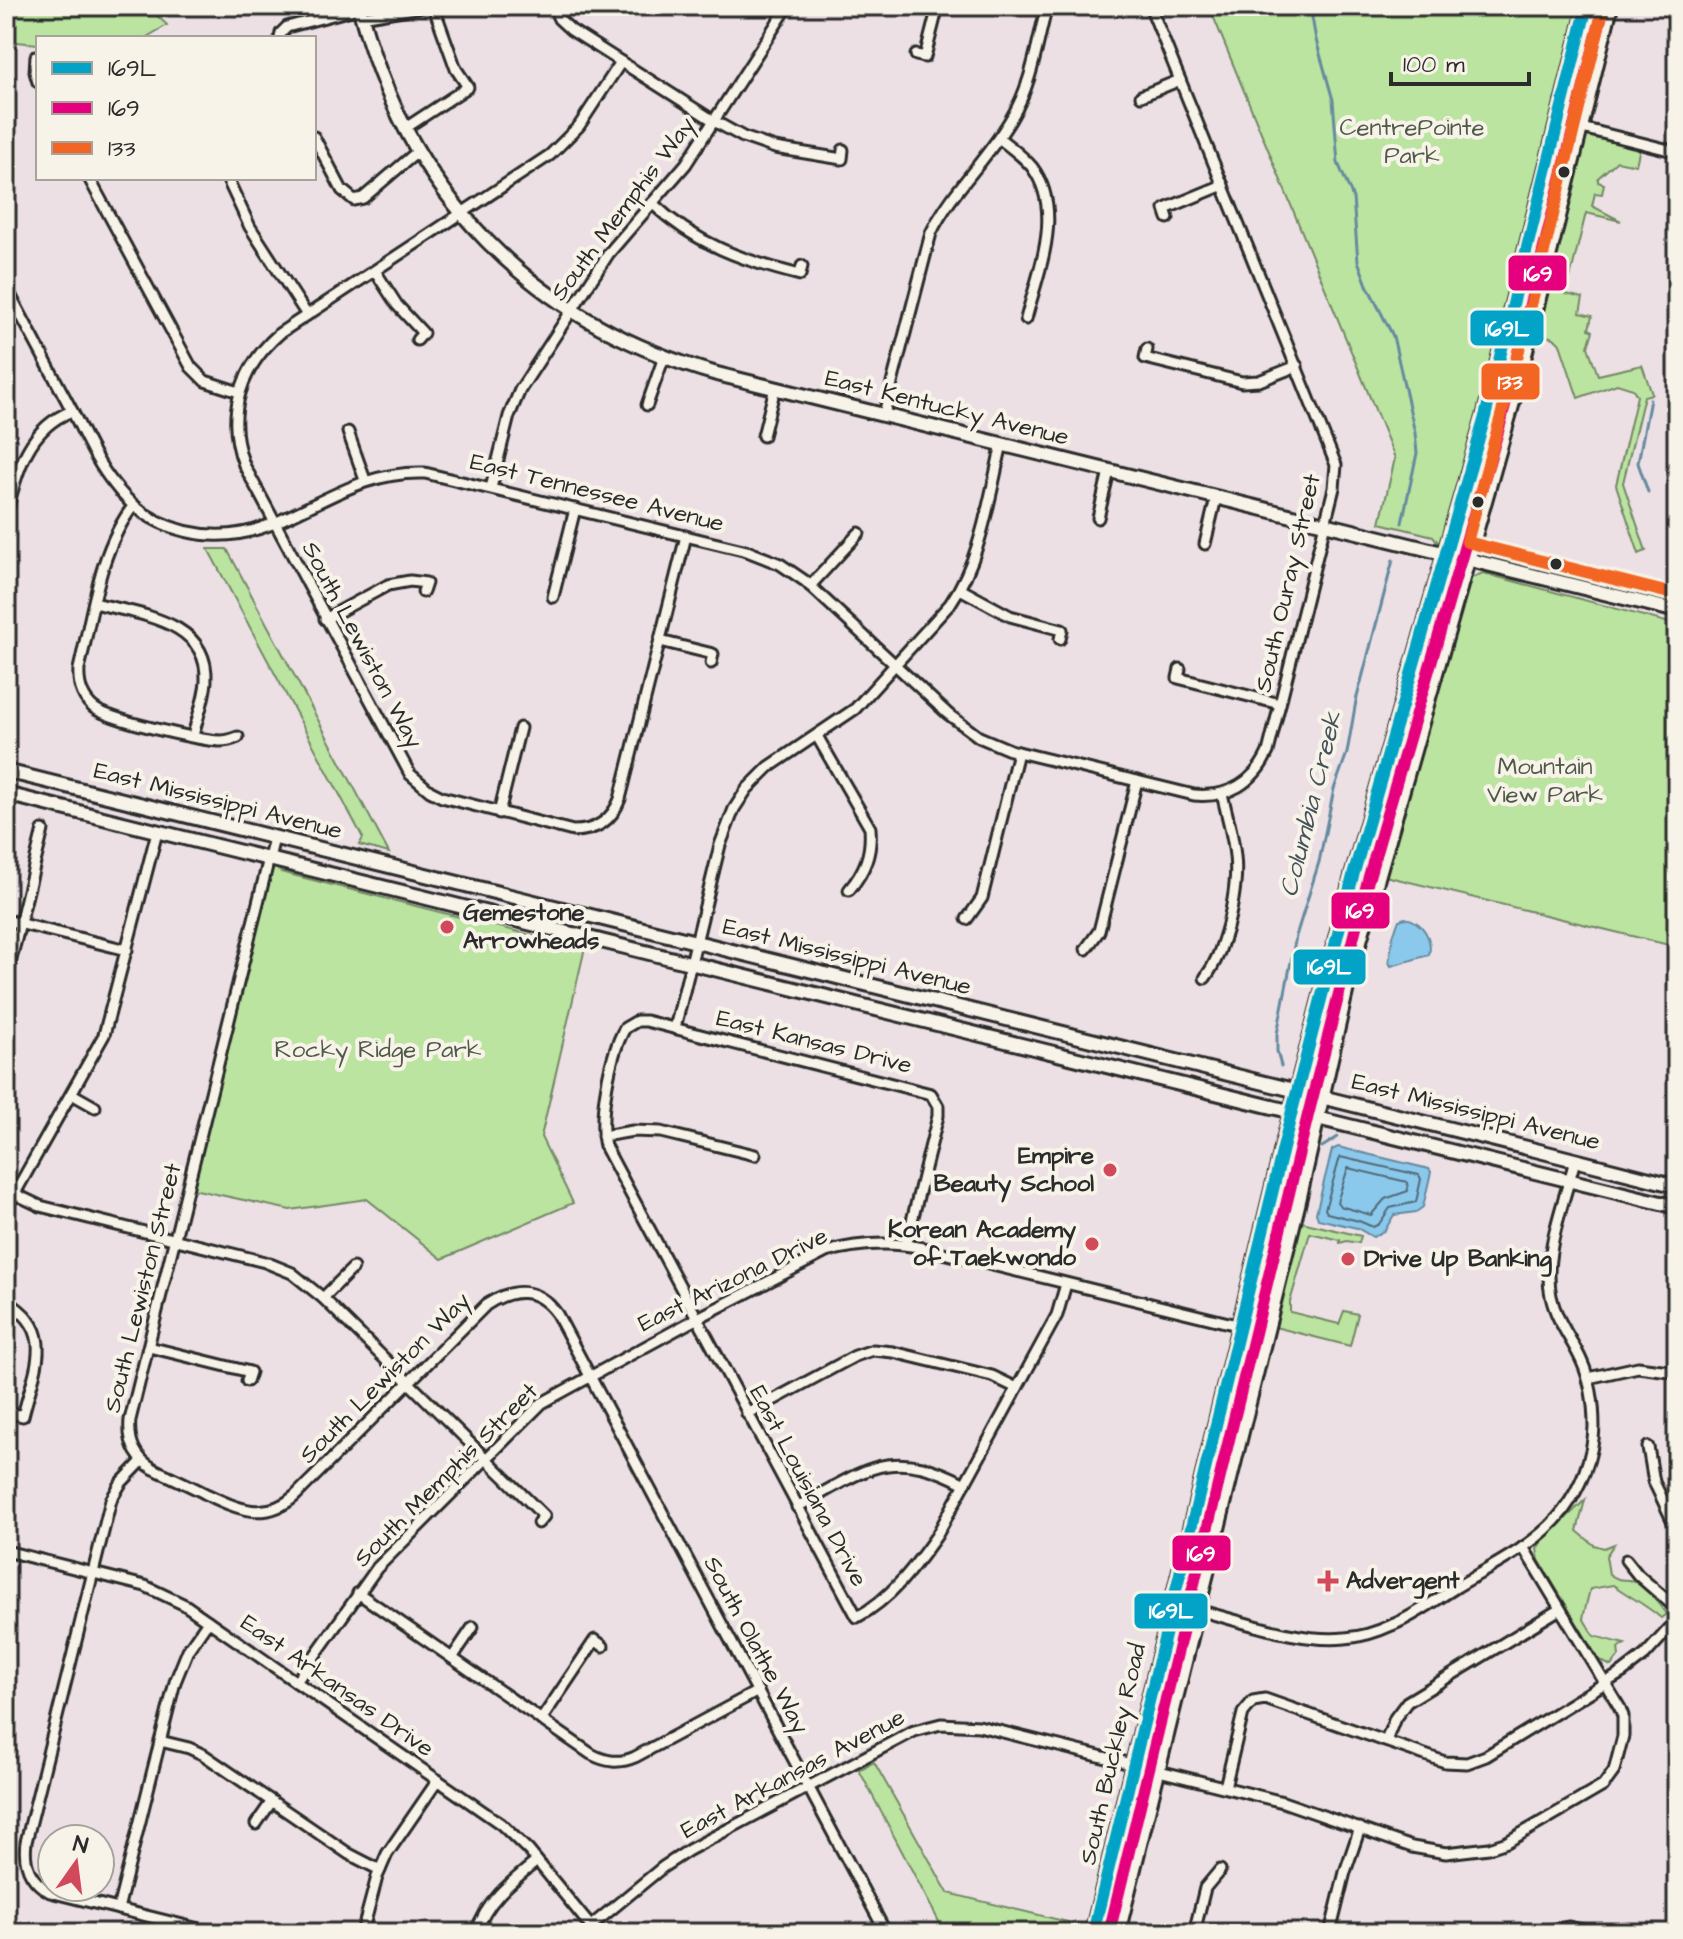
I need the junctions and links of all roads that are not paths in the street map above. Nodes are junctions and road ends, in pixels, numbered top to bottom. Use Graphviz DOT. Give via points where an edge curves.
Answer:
graph roads {
  1 [pos="553,6"];
  2 [pos="788,6"];
  3 [pos="938,6"];
  4 [pos="1047,6"];
  5 [pos="1150,6"];
  6 [pos="1587,6"];
  7 [pos="1610,6"];
  8 [pos="360,10"];
  9 [pos="280,36"];
  10 [pos="916,55"];
  11 [pos="36,56"];
  12 [pos="621,62"];
  13 [pos="36,70"];
  14 [pos="1180,80"];
  15 [pos="1141,96"];
  16 [pos="714,121"];
  17 [pos="1558,122"];
  18 [pos="1581,127"];
  19 [pos="404,129"];
  20 [pos="999,138"];
  21 [pos="316,141"];
  22 [pos="843,150"];
  23 [pos="417,152"];
  24 [pos="1677,152"];
  25 [pos="90,180"];
  26 [pos="228,180"];
  27 [pos="1223,185"];
  28 [pos="652,203"];
  29 [pos="461,214"];
  30 [pos="1168,218"];
  31 [pos="802,266"];
  32 [pos="375,271"];
  33 [pos="6,287"];
  34 [pos="571,310"];
  35 [pos="307,315"];
  36 [pos="1026,319"];
  37 [pos="417,340"];
  38 [pos="1147,349"];
  39 [pos="664,357"];
  40 [pos="1297,366"];
  41 [pos="775,388"];
  42 [pos="239,392"];
  43 [pos="647,405"];
  44 [pos="72,411"];
  45 [pos="884,414"];
  46 [pos="348,432"];
  47 [pos="763,436"];
  48 [pos="1002,444"];
  49 [pos="1109,471"];
  50 [pos="365,480"];
  51 [pos="491,488"];
  52 [pos="1216,498"];
  53 [pos="134,505"];
  54 [pos="575,509"];
  55 [pos="6,515"];
  56 [pos="1098,518"];
  57 [pos="274,523"];
  58 [pos="1325,524"];
  59 [pos="859,533"];
  60 [pos="686,536"];
  61 [pos="1205,544"];
  62 [pos="1447,554"];
  63 [pos="1469,560"];
  64 [pos="810,586"];
  65 [pos="960,589"];
  66 [pos="423,592"];
  67 [pos="553,597"];
  68 [pos="95,603"];
  69 [pos="1677,611"];
  70 [pos="325,619"];
  71 [pos="1060,639"];
  72 [pos="660,641"];
  73 [pos="711,663"];
  74 [pos="896,665"];
  75 [pos="1180,669"];
  76 [pos="1280,704"];
  77 [pos="520,728"];
  78 [pos="193,736"];
  79 [pos="817,736"];
  80 [pos="238,737"];
  81 [pos="1018,752"];
  82 [pos="6,771"];
  83 [pos="1137,781"];
  84 [pos="6,794"];
  85 [pos="1222,794"];
  86 [pos="499,813"];
  87 [pos="43,830"];
  88 [pos="157,832"];
  89 [pos="274,838"];
  90 [pos="268,860"];
  91 [pos="849,890"];
  92 [pos="967,919"];
  93 [pos="6,920"];
  94 [pos="20,924"];
  95 [pos="696,943"];
  96 [pos="1086,949"];
  97 [pos="127,950"];
  98 [pos="690,965"];
  99 [pos="1205,978"];
  100 [pos="6,980"];
  101 [pos="675,1028"];
  102 [pos="1298,1089"];
  103 [pos="72,1094"];
  104 [pos="1321,1095"];
  105 [pos="95,1107"];
  106 [pos="1292,1111"];
  107 [pos="1317,1117"];
  108 [pos="603,1136"];
  109 [pos="755,1155"];
  110 [pos="1575,1160"];
  111 [pos="1570,1180"];
  112 [pos="1677,1186"];
  113 [pos="15,1194"];
  114 [pos="1677,1207"];
  115 [pos="6,1209"];
  116 [pos="175,1240"];
  117 [pos="906,1245"];
  118 [pos="353,1268"];
  119 [pos="1066,1284"];
  120 [pos="323,1298"];
  121 [pos="6,1301"];
  122 [pos="696,1319"];
  123 [pos="1241,1326"];
  124 [pos="1265,1332"];
  125 [pos="149,1347"];
  126 [pos="619,1360"];
  127 [pos="1677,1372"];
  128 [pos="590,1375"];
  129 [pos="1588,1378"];
  130 [pos="247,1381"];
  131 [pos="408,1382"];
  132 [pos="1017,1388"];
  133 [pos="14,1414"];
  134 [pos="747,1414"];
  135 [pos="1245,1416"];
  136 [pos="1648,1447"];
  137 [pos="485,1458"];
  138 [pos="142,1461"];
  139 [pos="965,1484"];
  140 [pos="797,1507"];
  141 [pos="538,1523"];
  142 [pos="1677,1530"];
  143 [pos="1523,1547"];
  144 [pos="6,1551"];
  145 [pos="1626,1560"];
  146 [pos="93,1573"];
  147 [pos="358,1593"];
  148 [pos="1560,1609"];
  149 [pos="1677,1609"];
  150 [pos="1197,1610"];
  151 [pos="1677,1620"];
  152 [pos="208,1621"];
  153 [pos="473,1627"];
  154 [pos="603,1646"];
  155 [pos="452,1658"];
  156 [pos="296,1682"];
  157 [pos="1605,1683"];
  158 [pos="758,1691"];
  159 [pos="1149,1695"];
  160 [pos="541,1720"];
  161 [pos="160,1741"];
  162 [pos="1386,1741"];
  163 [pos="1133,1764"];
  164 [pos="1157,1771"];
  165 [pos="438,1780"];
  166 [pos="808,1787"];
  167 [pos="1225,1787"];
  168 [pos="272,1801"];
  169 [pos="256,1824"];
  170 [pos="1360,1828"];
  171 [pos="1139,1846"];
  172 [pos="537,1861"];
  173 [pos="380,1870"];
  174 [pos="1220,1870"];
  175 [pos="118,1909"];
  176 [pos="593,1930"];
  177 [pos="215,1933"];
  178 [pos="362,1933"];
  179 [pos="476,1933"];
  180 [pos="886,1933"];
  181 [pos="1093,1933"];
  182 [pos="1117,1933"];
  183 [pos="1194,1933"];
  184 [pos="1330,1933"];
  185 [pos="1534,1933"];
  186 [pos="1596,1933"];
  1 -- 12 [label="street" via="566,26"];
  2 -- 16 [label="street, South Memphis Way"];
  3 -- 10 [label="street" via="925,57"];
  4 -- 20 [label="street" via="1024,92"];
  5 -- 14 [label="street, South Ouray Street"];
  6 -- 17 [label="main road, South Buckley Road"];
  7 -- 18 [label="main road, South Buckley Road"];
  8 -- 9 [label="street" via="287,27"];
  8 -- 19 [label="main road, East Kentucky Avenue" via="379,75"];
  8 -- 19 [label="street" via="434,8 468,87"];
  11 -- 13 [label="street"];
  12 -- 16 [label="street"];
  12 -- 29 [label="street" via="565,141"];
  14 -- 15 [label="street"];
  14 -- 27 [label="street, South Ouray Street"];
  16 -- 22 [label="street" via="775,148 842,159"];
  16 -- 28 [label="street, South Memphis Way"];
  17 -- 18 [label="street"];
  17 -- 62 [label="main road, South Buckley Road"];
  18 -- 24 [label="street"];
  18 -- 63 [label="main road, South Buckley Road"];
  19 -- 23 [label="main road, East Kentucky Avenue"];
  20 -- 36 [label="street" via="1032,168 1048,204 1048,230"];
  20 -- 45 [label="street" via="931,233"];
  21 -- 23 [label="street" via="342,190 354,200"];
  23 -- 29 [label="main road, East Kentucky Avenue"];
  25 -- 42 [label="street" via="191,367 205,381"];
  26 -- 35 [label="street" via="250,227"];
  27 -- 30 [label="street" via="1165,209"];
  27 -- 40 [label="street, South Ouray Street"];
  28 -- 31 [label="street" via="720,251 800,275"];
  28 -- 34 [label="street, South Memphis Way" via="609,253"];
  29 -- 32 [label="street"];
  29 -- 34 [label="main road, East Kentucky Avenue" via="514,268"];
  32 -- 35 [label="street"];
  32 -- 37 [label="street" via="423,333"];
  33 -- 44 [label="street, East Tennessee Avenue"];
  34 -- 39 [label="main road, East Kentucky Avenue"];
  34 -- 51 [label="street, South Memphis Way" via="513,403"];
  35 -- 42 [label="street" via="267,345"];
  38 -- 40 [label="street" via="1145,358 1242,382"];
  39 -- 41 [label="main road, East Kentucky Avenue"];
  39 -- 43 [label="street"];
  40 -- 58 [label="street, South Ouray Street" via="1336,465"];
  41 -- 45 [label="main road, East Kentucky Avenue"];
  41 -- 47 [label="street"];
  42 -- 57 [label="street, South Lewiston Way" via="235,426 240,455"];
  44 -- 53 [label="street, East Tennessee Avenue" via="106,473"];
  44 -- 55 [label="street" via="52,421 25,453"];
  45 -- 48 [label="main road, East Kentucky Avenue"];
  46 -- 50 [label="street"];
  48 -- 49 [label="main road, East Kentucky Avenue"];
  48 -- 65 [label="street" via="976,554"];
  49 -- 52 [label="main road, East Kentucky Avenue"];
  49 -- 56 [label="street"];
  50 -- 51 [label="street, East Tennessee Avenue" via="425,473"];
  50 -- 57 [label="street, East Tennessee Avenue"];
  51 -- 54 [label="street, East Tennessee Avenue"];
  52 -- 58 [label="main road, East Kentucky Avenue"];
  52 -- 61 [label="street"];
  53 -- 57 [label="street, East Tennessee Avenue" via="167,526 200,535 242,534"];
  53 -- 68 [label="street" via="114,533"];
  54 -- 60 [label="street, East Tennessee Avenue"];
  54 -- 67 [label="street"];
  57 -- 70 [label="street, South Lewiston Way"];
  58 -- 62 [label="main road, East Kentucky Avenue"];
  58 -- 76 [label="street, South Ouray Street"];
  59 -- 64 [label="street"];
  60 -- 64 [label="street, East Tennessee Avenue" via="766,558"];
  60 -- 72 [label="street"];
  62 -- 63 [label="main road, East Kentucky Avenue"];
  62 -- 102 [label="main road, South Buckley Road" via="1371,809"];
  63 -- 69 [label="main road, East Kentucky Avenue"];
  63 -- 104 [label="main road, South Buckley Road" via="1372,889"];
  64 -- 74 [label="street, East Tennessee Avenue"];
  65 -- 71 [label="street" via="1010,616 1062,630"];
  65 -- 74 [label="street"];
  66 -- 70 [label="street" via="426,583 397,583"];
  68 -- 78 [label="street" via="167,622 192,639 202,655 206,679"];
  68 -- 78 [label="street" via="79,669 85,697 105,714"];
  70 -- 86 [label="street, South Lewiston Way" via="410,774 442,797"];
  72 -- 73 [label="street" via="713,654"];
  72 -- 86 [label="street, South Lewiston Way" via="620,799 602,825 573,831"];
  74 -- 79 [label="street" via="855,709"];
  74 -- 81 [label="street, East Tennessee Avenue" via="965,728"];
  75 -- 76 [label="street" via="1178,678"];
  76 -- 85 [label="street, South Ouray Street" via="1264,761 1251,778"];
  77 -- 86 [label="street"];
  78 -- 80 [label="street" via="221,741"];
  79 -- 91 [label="street" via="870,828 864,872"];
  79 -- 95 [label="street" via="769,767 734,809"];
  81 -- 83 [label="street, East Tennessee Avenue"];
  81 -- 92 [label="street" via="982,898"];
  82 -- 89 [label="main road, East Mississippi Avenue"];
  83 -- 85 [label="street, East Tennessee Avenue" via="1194,795"];
  83 -- 96 [label="street" via="1099,931"];
  84 -- 88 [label="main road, East Mississippi Avenue"];
  85 -- 99 [label="street" via="1235,844 1237,884 1218,961"];
  87 -- 94 [label="street"];
  88 -- 90 [label="main road, East Mississippi Avenue"];
  88 -- 97 [label="street"];
  89 -- 90 [label="street, South Lewiston Street"];
  89 -- 95 [label="main road, East Mississippi Avenue"];
  90 -- 98 [label="main road, East Mississippi Avenue"];
  90 -- 116 [label="street, South Lewiston Street"];
  93 -- 94 [label="street"];
  94 -- 97 [label="street"];
  94 -- 100 [label="street"];
  95 -- 98 [label="street"];
  95 -- 102 [label="main road, East Mississippi Avenue"];
  97 -- 103 [label="street" via="104,1035"];
  98 -- 101 [label="street"];
  98 -- 106 [label="main road, East Mississippi Avenue"];
  101 -- 108 [label="street" via="637,1021 623,1031 604,1104"];
  101 -- 117 [label="street, East Kansas Drive" via="931,1094 938,1116"];
  102 -- 104 [label="main road, East Mississippi Avenue"];
  102 -- 106 [label="main road, South Buckley Road"];
  103 -- 105 [label="street"];
  103 -- 113 [label="street"];
  104 -- 107 [label="main road, South Buckley Road"];
  104 -- 110 [label="main road, East Mississippi Avenue"];
  106 -- 107 [label="main road, East Mississippi Avenue"];
  106 -- 123 [label="main road, South Buckley Road"];
  107 -- 111 [label="main road, East Mississippi Avenue"];
  107 -- 124 [label="main road, South Buckley Road"];
  108 -- 109 [label="street" via="661,1132"];
  108 -- 122 [label="street, East Louisiana Drive"];
  110 -- 111 [label="street"];
  110 -- 112 [label="main road, East Mississippi Avenue"];
  111 -- 114 [label="main road, East Mississippi Avenue"];
  111 -- 129 [label="street" via="1549,1285 1555,1312"];
  113 -- 115 [label="street"];
  113 -- 116 [label="street" via="40,1206"];
  116 -- 120 [label="street" via="281,1268"];
  116 -- 125 [label="street, South Lewiston Street"];
  117 -- 119 [label="street, East Arizona Drive"];
  117 -- 122 [label="street, East Arizona Drive" via="861,1244 826,1252"];
  118 -- 120 [label="street"];
  119 -- 123 [label="street, East Arizona Drive"];
  119 -- 132 [label="street, East Louisiana Drive" via="1057,1315"];
  120 -- 131 [label="street"];
  121 -- 133 [label="street" via="39,1326 23,1416"];
  122 -- 126 [label="street, East Arizona Drive"];
  122 -- 134 [label="street, East Louisiana Drive"];
  123 -- 124 [label="street, East Arizona Drive"];
  123 -- 135 [label="main road"];
  123 -- 159 [label="main road, South Buckley Road"];
  124 -- 135 [label="main road, South Buckley Road"];
  125 -- 130 [label="street" via="250,1372"];
  125 -- 138 [label="street, South Lewiston Street" via="129,1431"];
  126 -- 128 [label="street, South Memphis Street"];
  127 -- 129 [label="street" via="1638,1367"];
  128 -- 131 [label="street, South Lewiston Way" via="550,1305 534,1294 516,1291 486,1305"];
  128 -- 137 [label="street, South Memphis Street" via="542,1403"];
  128 -- 158 [label="street, South Olathe Way"];
  129 -- 143 [label="street" via="1594,1430 1584,1474 1561,1513"];
  131 -- 137 [label="street"];
  131 -- 138 [label="street, South Lewiston Way" via="295,1496 267,1516 235,1507"];
  132 -- 134 [label="street" via="992,1376 873,1350"];
  132 -- 139 [label="street, East Louisiana Drive"];
  134 -- 140 [label="street, East Louisiana Drive"];
  135 -- 150 [label="main road, South Buckley Road"];
  136 -- 142 [label="street" via="1654,1482"];
  137 -- 141 [label="street" via="544,1516"];
  137 -- 147 [label="street, South Memphis Street"];
  138 -- 146 [label="street" via="114,1494"];
  139 -- 140 [label="street" via="940,1472 890,1463"];
  139 -- 140 [label="street, East Louisiana Drive" via="922,1557 857,1617"];
  143 -- 148 [label="street, East Arkansas Avenue"];
  143 -- 150 [label="street" via="1394,1625 1360,1636 1307,1636"];
  144 -- 146 [label="street, East Arkansas Drive"];
  145 -- 149 [label="street"];
  146 -- 152 [label="street, East Arkansas Drive" via="159,1591"];
  146 -- 175 [label="street" via="26,1842 26,1862 28,1876 50,1892"];
  147 -- 155 [label="street"];
  147 -- 156 [label="street, South Memphis Street"];
  148 -- 157 [label="street, East Arkansas Avenue"];
  148 -- 162 [label="street" via="1407,1702"];
  150 -- 164 [label="main road, South Buckley Road"];
  151 -- 157 [label="street" via="1645,1655"];
  152 -- 156 [label="street, East Arkansas Drive"];
  152 -- 161 [label="street" via="180,1666"];
  153 -- 155 [label="street"];
  154 -- 160 [label="street" via="595,1640"];
  155 -- 160 [label="street"];
  156 -- 165 [label="street, East Arkansas Drive"];
  157 -- 162 [label="street" via="1467,1763 1445,1762"];
  157 -- 170 [label="street, East Arkansas Avenue" via="1624,1727 1614,1771 1596,1791 1525,1834 1489,1848 1446,1853"];
  158 -- 160 [label="street" via="623,1761 600,1760"];
  158 -- 166 [label="street, South Olathe Way"];
  159 -- 163 [label="main road, South Buckley Road"];
  159 -- 164 [label="main road"];
  161 -- 168 [label="street" via="198,1751"];
  161 -- 175 [label="street"];
  162 -- 167 [label="street" via="1258,1699 1243,1713"];
  163 -- 164 [label="street, East Arkansas Avenue"];
  163 -- 166 [label="street, East Arkansas Avenue" via="979,1726 941,1724 914,1731"];
  163 -- 171 [label="main road"];
  163 -- 181 [label="main road, South Buckley Road"];
  164 -- 167 [label="street, East Arkansas Avenue"];
  164 -- 171 [label="main road, South Buckley Road"];
  165 -- 172 [label="street, East Arkansas Drive" via="501,1824"];
  165 -- 173 [label="street"];
  166 -- 176 [label="street, East Arkansas Avenue" via="671,1861"];
  166 -- 180 [label="street, South Olathe Way"];
  167 -- 170 [label="street, East Arkansas Avenue"];
  168 -- 169 [label="street"];
  168 -- 173 [label="street"];
  170 -- 184 [label="street"];
  171 -- 182 [label="main road, South Buckley Road"];
  172 -- 176 [label="street, East Arkansas Drive"];
  172 -- 179 [label="street" via="496,1896"];
  173 -- 178 [label="street"];
  174 -- 183 [label="street" via="1205,1888"];
  175 -- 177 [label="street"];
  185 -- 186 [label="street" via="1569,1927"];
}
